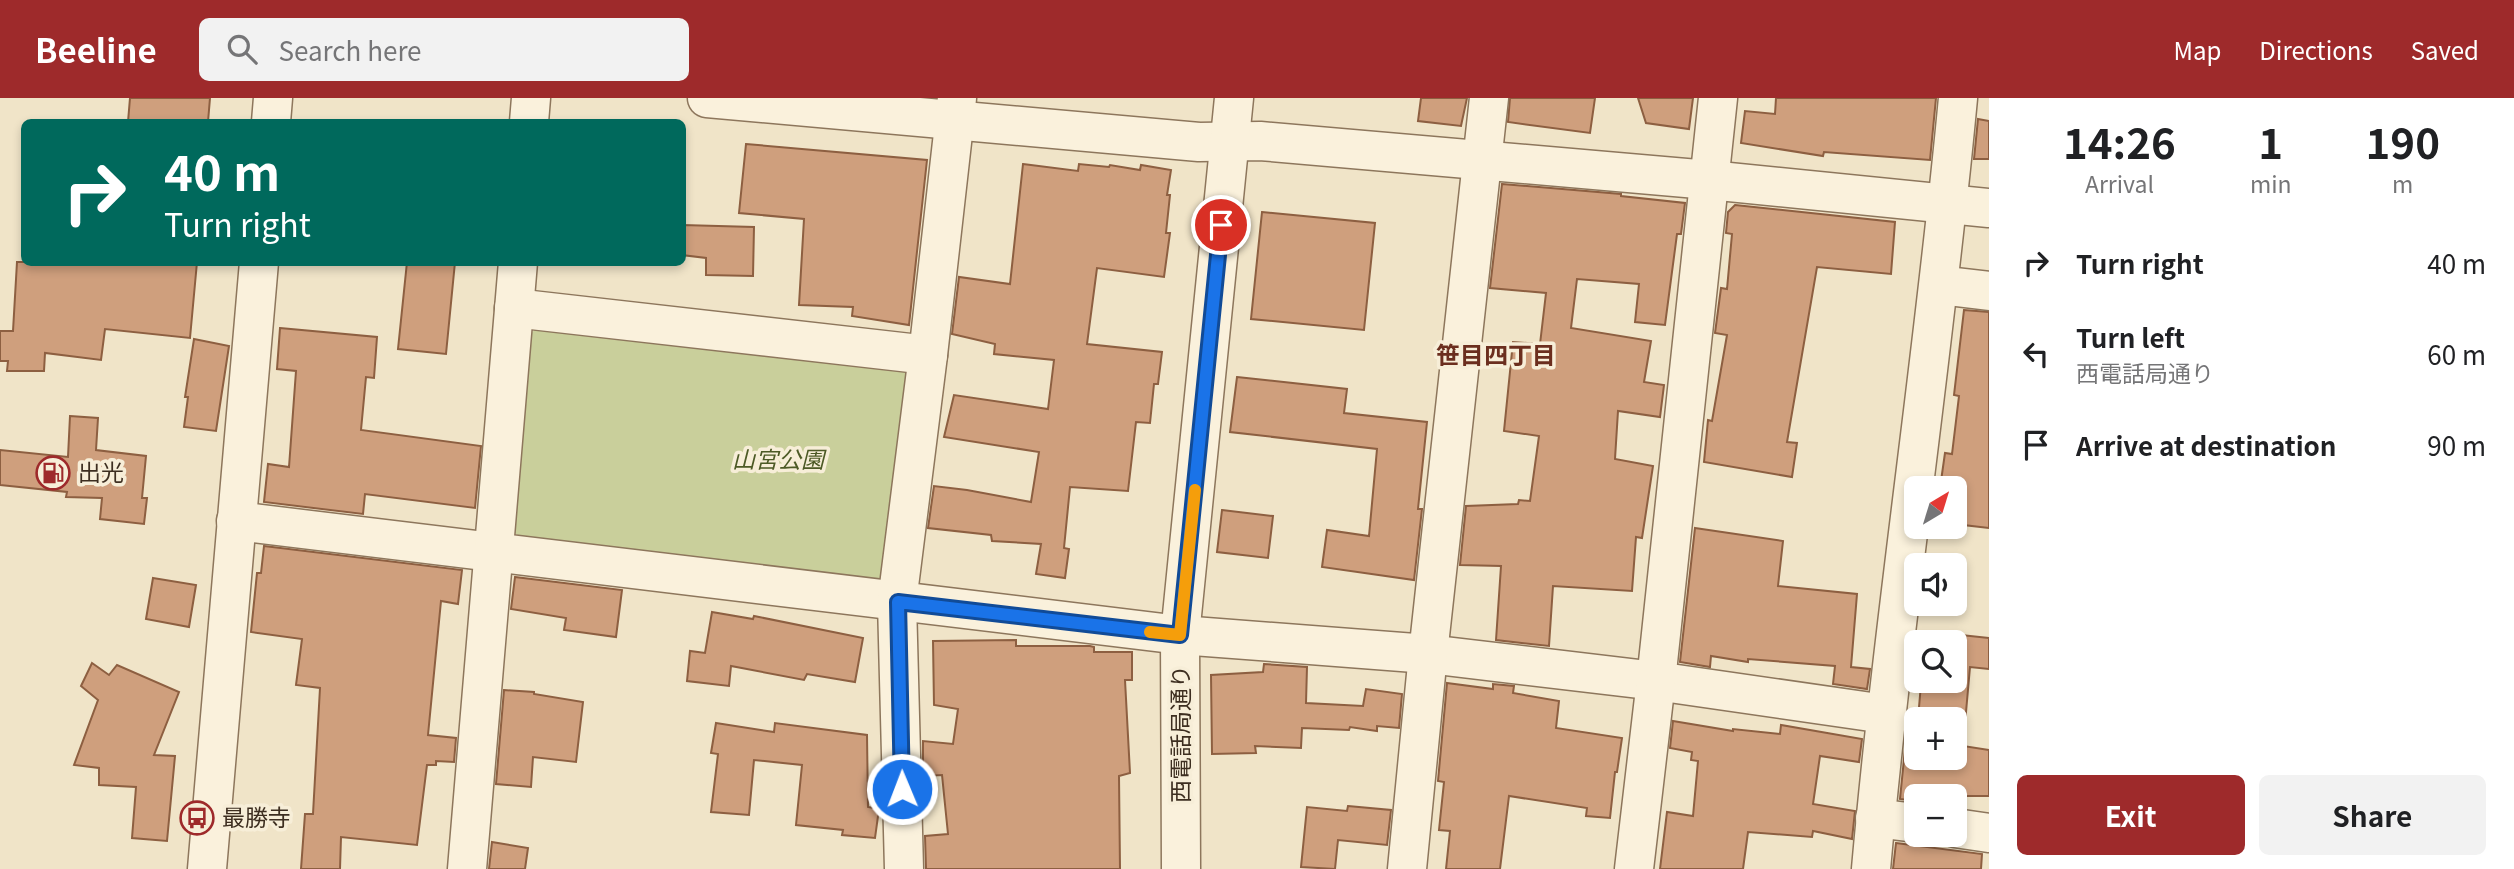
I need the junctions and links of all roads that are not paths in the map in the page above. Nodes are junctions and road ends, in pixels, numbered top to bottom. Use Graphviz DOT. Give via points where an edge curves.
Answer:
graph roads {
  1 [pos="273,98"];
  2 [pos="531,98"];
  3 [pos="707,98"];
  4 [pos="1234,98"];
  5 [pos="1489,98"];
  6 [pos="1718,98"];
  7 [pos="1958,98"];
  8 [pos="956,109"];
  9 [pos="271,119"];
  10 [pos="529,119"];
  11 [pos="1229,141"];
  12 [pos="1482,161"];
  13 [pos="1709,180"];
  14 [pos="1948,204"];
  15 [pos="1989,208"];
  16 [pos="259,266"];
  17 [pos="518,266"];
  18 [pos="1939,285"];
  19 [pos="1989,291"];
  20 [pos="514,308"];
  21 [pos="928,355"];
  22 [pos="236,521"];
  23 [pos="494,551"];
  24 [pos="898,602"];
  25 [pos="1180,635"];
  26 [pos="1427,654"];
  27 [pos="1657,681"];
  28 [pos="1885,714"];
  29 [pos="1875,818"];
  30 [pos="1904,822"];
  31 [pos="1967,830"];
  32 [pos="1989,833"];
  33 [pos="207,869"];
  34 [pos="467,869"];
  35 [pos="904,869"];
  36 [pos="1181,869"];
  37 [pos="1408,869"];
  38 [pos="1634,869"];
  39 [pos="1871,869"];
  1 -- 9 [label="street"];
  2 -- 10 [label="street"];
  3 -- 8 [label="street"];
  4 -- 11 [label="street, 西電話局通り"];
  5 -- 12 [label="street"];
  6 -- 13 [label="street"];
  7 -- 14 [label="street"];
  8 -- 11 [label="street" via="1199,142"];
  8 -- 21 [label="street"];
  11 -- 12 [label="street"];
  11 -- 25 [label="street, 西電話局通り"];
  12 -- 13 [label="street"];
  12 -- 26 [label="street"];
  13 -- 14 [label="street"];
  13 -- 27 [label="street"];
  14 -- 15 [label="street"];
  14 -- 18 [label="street"];
  16 -- 22 [label="street"];
  17 -- 20 [label="street"];
  18 -- 19 [label="street"];
  18 -- 28 [label="street"];
  20 -- 21 [label="street"];
  20 -- 23 [label="street"];
  21 -- 24 [label="street"];
  22 -- 23 [label="street"];
  22 -- 33 [label="street"];
  23 -- 24 [label="street"];
  23 -- 34 [label="street"];
  24 -- 25 [label="street"];
  24 -- 35 [label="street"];
  25 -- 26 [label="street"];
  25 -- 36 [label="street, 西電話局通り"];
  26 -- 27 [label="street"];
  26 -- 37 [label="street"];
  27 -- 28 [label="street"];
  27 -- 38 [label="street"];
  28 -- 29 [label="street"];
  29 -- 30 [label="street"];
  29 -- 39 [label="street"];
  31 -- 32 [label="street"];
}
